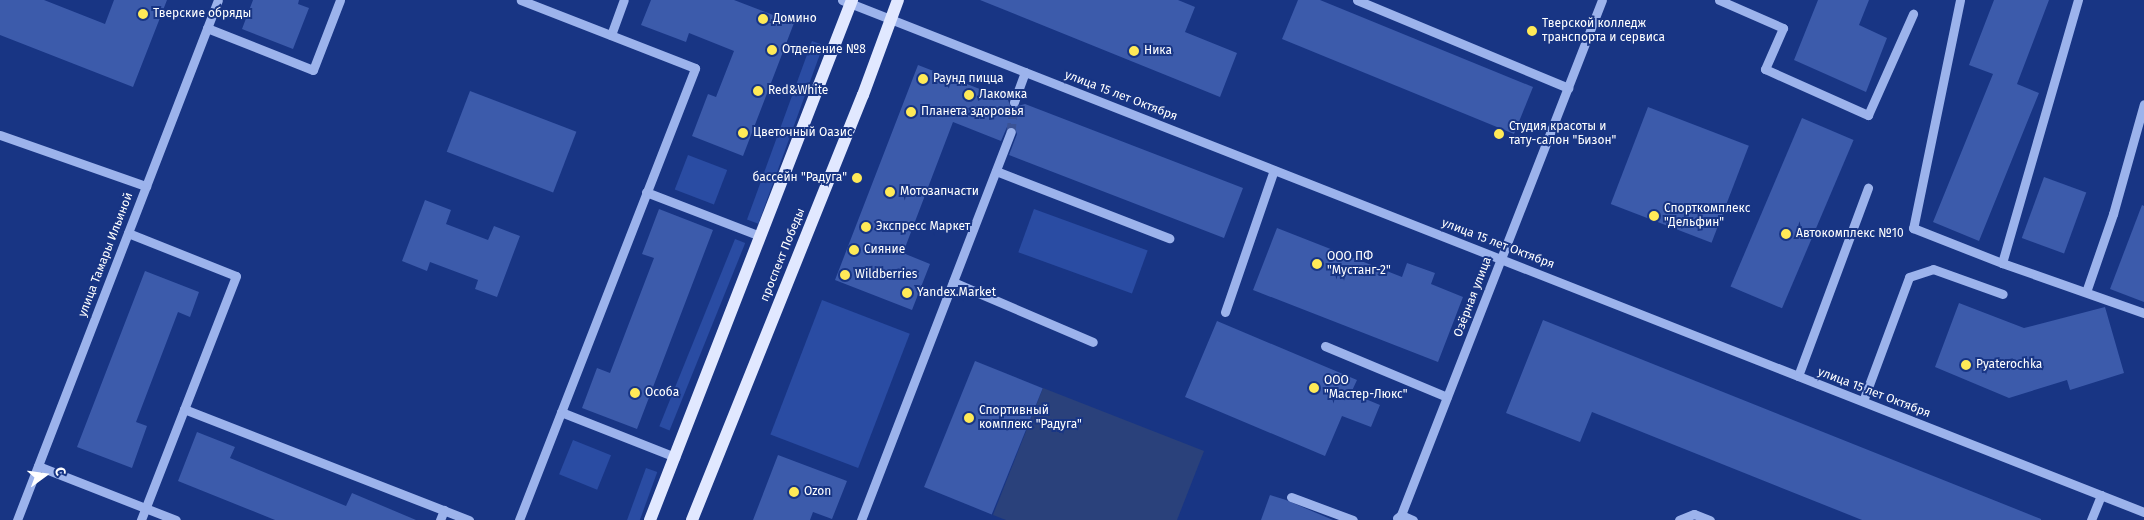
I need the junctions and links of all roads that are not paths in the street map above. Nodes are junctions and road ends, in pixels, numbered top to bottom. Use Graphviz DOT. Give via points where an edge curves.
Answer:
graph roads {
  1 [pos="218,0"];
  2 [pos="340,0"];
  3 [pos="521,0"];
  4 [pos="624,0"];
  5 [pos="898,0"];
  6 [pos="1357,0"];
  7 [pos="1602,0"];
  8 [pos="1719,0"];
  9 [pos="1960,0"];
  10 [pos="2078,0"];
  11 [pos="848,1"];
  12 [pos="1912,14"];
  13 [pos="891,19"];
  14 [pos="207,28"];
  15 [pos="611,35"];
  16 [pos="1025,72"];
  17 [pos="1568,88"];
  18 [pos="1014,102"];
  19 [pos="2144,104"];
  20 [pos="1011,132"];
  21 [pos="0,135"];
  22 [pos="1274,170"];
  23 [pos="996,171"];
  24 [pos="146,186"];
  25 [pos="1868,188"];
  26 [pos="646,192"];
  27 [pos="128,234"];
  28 [pos="760,236"];
  29 [pos="1170,238"];
  30 [pos="1501,259"];
  31 [pos="2002,263"];
  32 [pos="953,282"];
  33 [pos="2086,292"];
  34 [pos="2003,294"];
  35 [pos="1225,312"];
  36 [pos="2144,313"];
  37 [pos="1093,342"];
  38 [pos="1325,346"];
  39 [pos="1798,376"];
  40 [pos="1447,397"];
  41 [pos="1863,401"];
  42 [pos="184,409"];
  43 [pos="561,412"];
  44 [pos="674,457"];
  45 [pos="38,466"];
  46 [pos="2101,495"];
  47 [pos="1291,497"];
  48 [pos="145,508"];
  49 [pos="444,510"];
  50 [pos="2144,512"];
  51 [pos="1399,518"];
  52 [pos="17,520"];
  53 [pos="141,520"];
  54 [pos="176,520"];
  55 [pos="440,520"];
  56 [pos="469,520"];
  57 [pos="519,520"];
  58 [pos="650,520"];
  59 [pos="692,520"];
  60 [pos="861,520"];
  61 [pos="1352,520"];
  62 [pos="1413,520"];
  63 [pos="1679,520"];
  64 [pos="1710,520"];
  65 [pos="2091,520"];
  1 -- 14 [label="street, улица Тамары Ильиной"];
  2 -- 14 [label="street" via="313,70"];
  3 -- 15 [label="street"];
  4 -- 15 [label="street"];
  5 -- 13 [label="main road, проспект Победы"];
  6 -- 17 [label="street"];
  7 -- 17 [label="street, Озёрная улица"];
  8 -- 12 [label="street" via="1783,28 1765,69 1868,115"];
  9 -- 31 [label="street" via="1914,228"];
  10 -- 31 [label="street"];
  11 -- 13 [label="street, улица 15 лет Октября"];
  11 -- 28 [label="main road"];
  13 -- 16 [label="street, улица 15 лет Октября"];
  13 -- 59 [label="main road, проспект Победы"];
  14 -- 24 [label="street, улица Тамары Ильиной"];
  15 -- 26 [label="street" via="695,68"];
  16 -- 18 [label="street"];
  16 -- 22 [label="street, улица 15 лет Октября"];
  17 -- 30 [label="street, Озёрная улица"];
  19 -- 33 [label="street" via="2113,214"];
  20 -- 23 [label="street"];
  21 -- 24 [label="street"];
  22 -- 30 [label="street, улица 15 лет Октября"];
  22 -- 35 [label="street"];
  23 -- 29 [label="street"];
  23 -- 32 [label="street"];
  24 -- 27 [label="street, улица Тамары Ильиной"];
  25 -- 39 [label="street"];
  26 -- 28 [label="street"];
  26 -- 43 [label="street"];
  27 -- 42 [label="street" via="236,276"];
  27 -- 45 [label="street, улица Тамары Ильиной"];
  28 -- 44 [label="main road"];
  30 -- 39 [label="street, улица 15 лет Октября"];
  30 -- 40 [label="street, Озёрная улица"];
  31 -- 33 [label="street"];
  32 -- 37 [label="street"];
  32 -- 60 [label="street"];
  33 -- 36 [label="street"];
  34 -- 41 [label="street" via="1933,269 1909,277"];
  38 -- 40 [label="street"];
  39 -- 41 [label="street, улица 15 лет Октября"];
  40 -- 51 [label="street, Озёрная улица"];
  41 -- 46 [label="street, улица 15 лет Октября"];
  42 -- 48 [label="street"];
  42 -- 49 [label="street"];
  43 -- 44 [label="street"];
  43 -- 57 [label="street"];
  44 -- 58 [label="main road"];
  45 -- 48 [label="street"];
  45 -- 52 [label="street, улица Тамары Ильиной"];
  46 -- 50 [label="street, улица 15 лет Октября"];
  46 -- 65 [label="street"];
  47 -- 61 [label="street"];
  48 -- 53 [label="street"];
  48 -- 54 [label="street"];
  49 -- 55 [label="street"];
  49 -- 56 [label="street"];
  51 -- 62 [label="street"];
  63 -- 64 [label="street" via="1694,514"];
}
